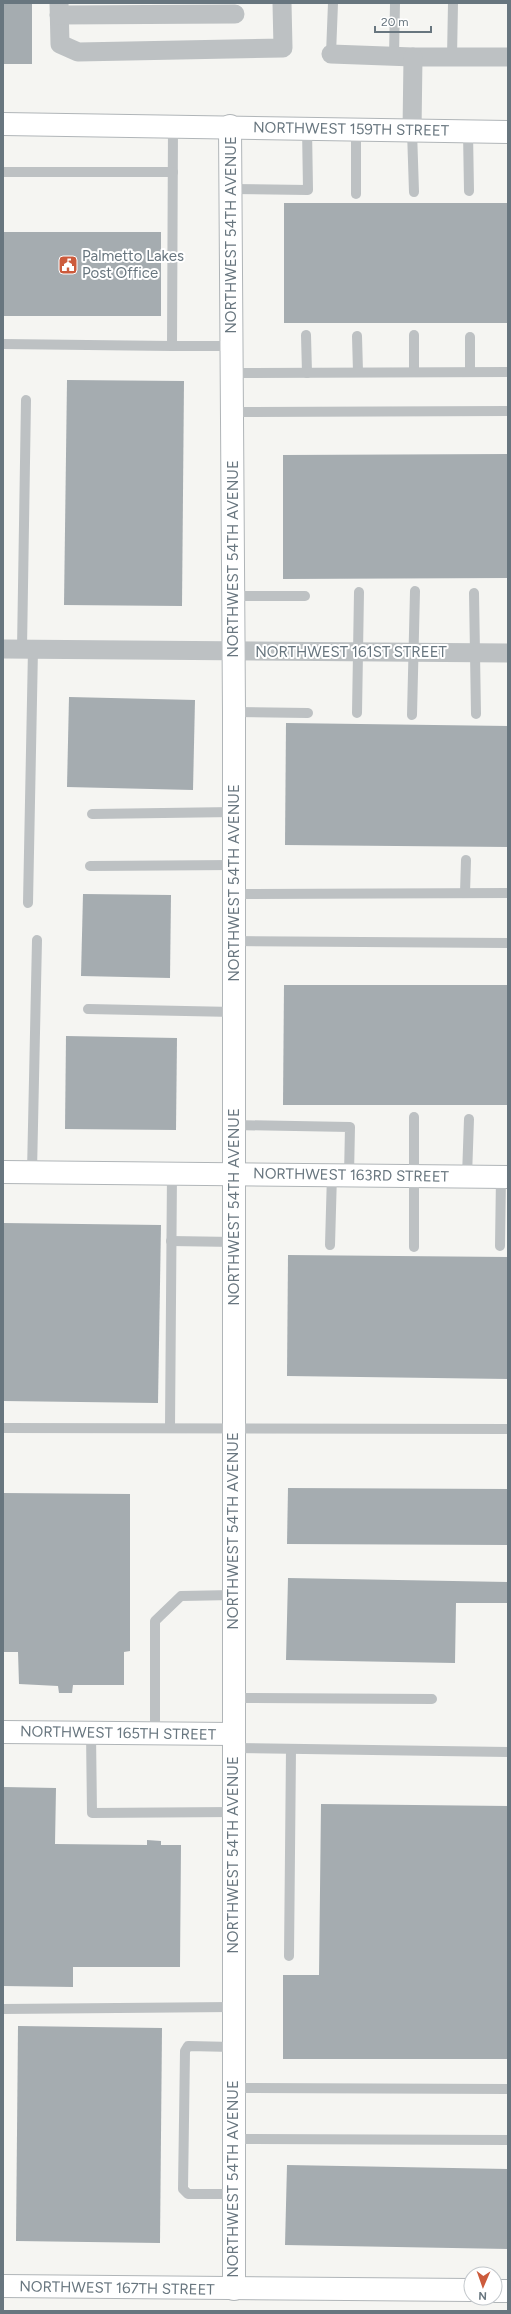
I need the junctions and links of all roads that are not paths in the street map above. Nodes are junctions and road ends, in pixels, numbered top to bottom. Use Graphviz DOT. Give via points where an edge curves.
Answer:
graph roads {
  1 [pos="282,3"];
  2 [pos="333,3"];
  3 [pos="395,3"];
  4 [pos="453,3"];
  5 [pos="59,9"];
  6 [pos="235,14"];
  7 [pos="331,54"];
  8 [pos="394,57"];
  9 [pos="413,57"];
  10 [pos="452,57"];
  11 [pos="508,57"];
  12 [pos="3,124"];
  13 [pos="173,126"];
  14 [pos="230,126"];
  15 [pos="307,128"];
  16 [pos="356,130"];
  17 [pos="412,131"];
  18 [pos="468,132"];
  19 [pos="508,132"];
  20 [pos="3,172"];
  21 [pos="173,172"];
  22 [pos="231,189"];
  23 [pos="469,190"];
  24 [pos="414,192"];
  25 [pos="356,194"];
  26 [pos="306,335"];
  27 [pos="414,335"];
  28 [pos="358,336"];
  29 [pos="470,337"];
  30 [pos="3,344"];
  31 [pos="172,346"];
  32 [pos="232,346"];
  33 [pos="358,372"];
  34 [pos="414,372"];
  35 [pos="470,372"];
  36 [pos="508,372"];
  37 [pos="232,373"];
  38 [pos="306,373"];
  39 [pos="26,400"];
  40 [pos="508,411"];
  41 [pos="232,412"];
  42 [pos="415,591"];
  43 [pos="359,592"];
  44 [pos="474,593"];
  45 [pos="233,596"];
  46 [pos="306,596"];
  47 [pos="3,649"];
  48 [pos="27,649"];
  49 [pos="234,651"];
  50 [pos="358,652"];
  51 [pos="413,652"];
  52 [pos="475,653"];
  53 [pos="508,653"];
  54 [pos="234,712"];
  55 [pos="308,713"];
  56 [pos="357,713"];
  57 [pos="476,714"];
  58 [pos="412,715"];
  59 [pos="234,812"];
  60 [pos="92,814"];
  61 [pos="466,860"];
  62 [pos="234,865"];
  63 [pos="90,866"];
  64 [pos="465,893"];
  65 [pos="508,893"];
  66 [pos="234,894"];
  67 [pos="28,903"];
  68 [pos="37,940"];
  69 [pos="234,940"];
  70 [pos="508,943"];
  71 [pos="88,1009"];
  72 [pos="234,1012"];
  73 [pos="414,1116"];
  74 [pos="469,1119"];
  75 [pos="234,1125"];
  76 [pos="3,1172"];
  77 [pos="32,1172"];
  78 [pos="172,1173"];
  79 [pos="234,1173"];
  80 [pos="340,1175"];
  81 [pos="415,1176"];
  82 [pos="467,1176"];
  83 [pos="505,1176"];
  84 [pos="171,1242"];
  85 [pos="234,1242"];
  86 [pos="330,1245"];
  87 [pos="500,1246"];
  88 [pos="414,1247"];
  89 [pos="3,1428"];
  90 [pos="170,1428"];
  91 [pos="233,1428"];
  92 [pos="508,1430"];
  93 [pos="233,1595"];
  94 [pos="233,1698"];
  95 [pos="432,1699"];
  96 [pos="3,1732"];
  97 [pos="91,1733"];
  98 [pos="155,1734"];
  99 [pos="233,1741"];
  100 [pos="291,1749"];
  101 [pos="508,1752"];
  102 [pos="233,1812"];
  103 [pos="289,1956"];
  104 [pos="232,2007"];
  105 [pos="3,2009"];
  106 [pos="233,2046"];
  107 [pos="233,2088"];
  108 [pos="508,2089"];
  109 [pos="234,2139"];
  110 [pos="508,2140"];
  111 [pos="234,2194"];
  112 [pos="3,2286"];
  113 [pos="234,2289"];
  114 [pos="463,2290"];
  1 -- 5 [label="street" via="283,48 78,52 60,44"];
  2 -- 7 [label="lane"];
  3 -- 8 [label="lane"];
  4 -- 10 [label="lane"];
  5 -- 6 [label="street"];
  7 -- 8 [label="street"];
  8 -- 9 [label="street"];
  9 -- 10 [label="street"];
  9 -- 17 [label="street"];
  10 -- 11 [label="street"];
  12 -- 13 [label="street, NORTHWEST 159TH STREET"];
  13 -- 14 [label="street, NORTHWEST 159TH STREET"];
  13 -- 21 [label="lane"];
  14 -- 15 [label="street, NORTHWEST 159TH STREET"];
  14 -- 22 [label="street, NORTHWEST 54TH AVENUE"];
  15 -- 16 [label="street, NORTHWEST 159TH STREET"];
  15 -- 22 [label="lane" via="308,190"];
  16 -- 17 [label="street, NORTHWEST 159TH STREET"];
  16 -- 25 [label="lane"];
  17 -- 18 [label="street, NORTHWEST 159TH STREET"];
  17 -- 24 [label="lane"];
  18 -- 19 [label="street, NORTHWEST 159TH STREET"];
  18 -- 23 [label="lane"];
  20 -- 21 [label="lane"];
  21 -- 31 [label="lane"];
  22 -- 32 [label="street, NORTHWEST 54TH AVENUE"];
  26 -- 38 [label="lane"];
  27 -- 34 [label="lane"];
  28 -- 33 [label="lane"];
  29 -- 35 [label="lane"];
  30 -- 31 [label="lane"];
  31 -- 32 [label="lane"];
  32 -- 37 [label="street, NORTHWEST 54TH AVENUE"];
  33 -- 34 [label="lane"];
  33 -- 38 [label="lane"];
  34 -- 35 [label="lane"];
  35 -- 36 [label="lane"];
  37 -- 38 [label="lane"];
  37 -- 41 [label="street, NORTHWEST 54TH AVENUE"];
  39 -- 48 [label="lane"];
  40 -- 41 [label="lane"];
  41 -- 45 [label="street, NORTHWEST 54TH AVENUE"];
  42 -- 51 [label="lane"];
  43 -- 50 [label="lane"];
  44 -- 52 [label="lane"];
  45 -- 46 [label="lane"];
  45 -- 49 [label="street, NORTHWEST 54TH AVENUE"];
  47 -- 48 [label="street, NORTHWEST 161ST STREET"];
  48 -- 49 [label="street, NORTHWEST 161ST STREET"];
  48 -- 67 [label="lane"];
  49 -- 50 [label="street, NORTHWEST 161ST STREET"];
  49 -- 54 [label="street, NORTHWEST 54TH AVENUE"];
  50 -- 51 [label="street, NORTHWEST 161ST STREET"];
  50 -- 56 [label="lane"];
  51 -- 52 [label="street, NORTHWEST 161ST STREET"];
  51 -- 58 [label="lane"];
  52 -- 53 [label="street, NORTHWEST 161ST STREET"];
  52 -- 57 [label="lane"];
  54 -- 55 [label="lane"];
  54 -- 59 [label="street, NORTHWEST 54TH AVENUE"];
  59 -- 60 [label="lane"];
  59 -- 62 [label="street, NORTHWEST 54TH AVENUE"];
  61 -- 64 [label="lane"];
  62 -- 63 [label="lane"];
  62 -- 66 [label="street, NORTHWEST 54TH AVENUE"];
  64 -- 65 [label="lane"];
  64 -- 66 [label="lane"];
  66 -- 69 [label="street, NORTHWEST 54TH AVENUE"];
  68 -- 77 [label="lane"];
  69 -- 70 [label="lane"];
  69 -- 72 [label="street, NORTHWEST 54TH AVENUE"];
  71 -- 72 [label="lane"];
  72 -- 75 [label="street, NORTHWEST 54TH AVENUE"];
  73 -- 81 [label="lane"];
  74 -- 82 [label="lane"];
  75 -- 79 [label="street, NORTHWEST 54TH AVENUE"];
  75 -- 80 [label="lane" via="350,1127"];
  76 -- 77 [label="street, NORTHWEST 163RD STREET"];
  77 -- 78 [label="street, NORTHWEST 163RD STREET"];
  78 -- 79 [label="street, NORTHWEST 163RD STREET"];
  78 -- 84 [label="lane"];
  79 -- 80 [label="street, NORTHWEST 163RD STREET"];
  79 -- 85 [label="street, NORTHWEST 54TH AVENUE"];
  80 -- 81 [label="street, NORTHWEST 163RD STREET"];
  80 -- 86 [label="lane"];
  81 -- 82 [label="street, NORTHWEST 163RD STREET"];
  81 -- 88 [label="lane"];
  82 -- 83 [label="street, NORTHWEST 163RD STREET"];
  83 -- 87 [label="lane"];
  84 -- 85 [label="lane"];
  84 -- 90 [label="lane"];
  85 -- 91 [label="street, NORTHWEST 54TH AVENUE"];
  89 -- 90 [label="lane"];
  90 -- 91 [label="lane"];
  91 -- 92 [label="lane"];
  91 -- 93 [label="street, NORTHWEST 54TH AVENUE"];
  93 -- 94 [label="street, NORTHWEST 54TH AVENUE"];
  93 -- 98 [label="lane" via="181,1596 156,1621"];
  94 -- 95 [label="lane"];
  94 -- 99 [label="street, NORTHWEST 54TH AVENUE"];
  96 -- 97 [label="street, NORTHWEST 165TH STREET"];
  97 -- 98 [label="street, NORTHWEST 165TH STREET"];
  97 -- 102 [label="lane" via="92,1813"];
  98 -- 99 [label="street, NORTHWEST 165TH STREET"];
  99 -- 100 [label="lane"];
  99 -- 102 [label="street, NORTHWEST 54TH AVENUE"];
  100 -- 101 [label="lane"];
  100 -- 103 [label="lane"];
  102 -- 104 [label="street, NORTHWEST 54TH AVENUE"];
  104 -- 105 [label="lane"];
  104 -- 106 [label="street, NORTHWEST 54TH AVENUE"];
  106 -- 107 [label="street, NORTHWEST 54TH AVENUE"];
  106 -- 111 [label="lane" via="188,2046 185,2051 182,2189 188,2194"];
  107 -- 108 [label="lane"];
  107 -- 109 [label="street, NORTHWEST 54TH AVENUE"];
  109 -- 110 [label="lane"];
  109 -- 111 [label="street, NORTHWEST 54TH AVENUE"];
  111 -- 113 [label="street, NORTHWEST 54TH AVENUE"];
  112 -- 113 [label="street, NORTHWEST 167TH STREET"];
  113 -- 114 [label="street, NORTHWEST 167TH STREET"];
}
